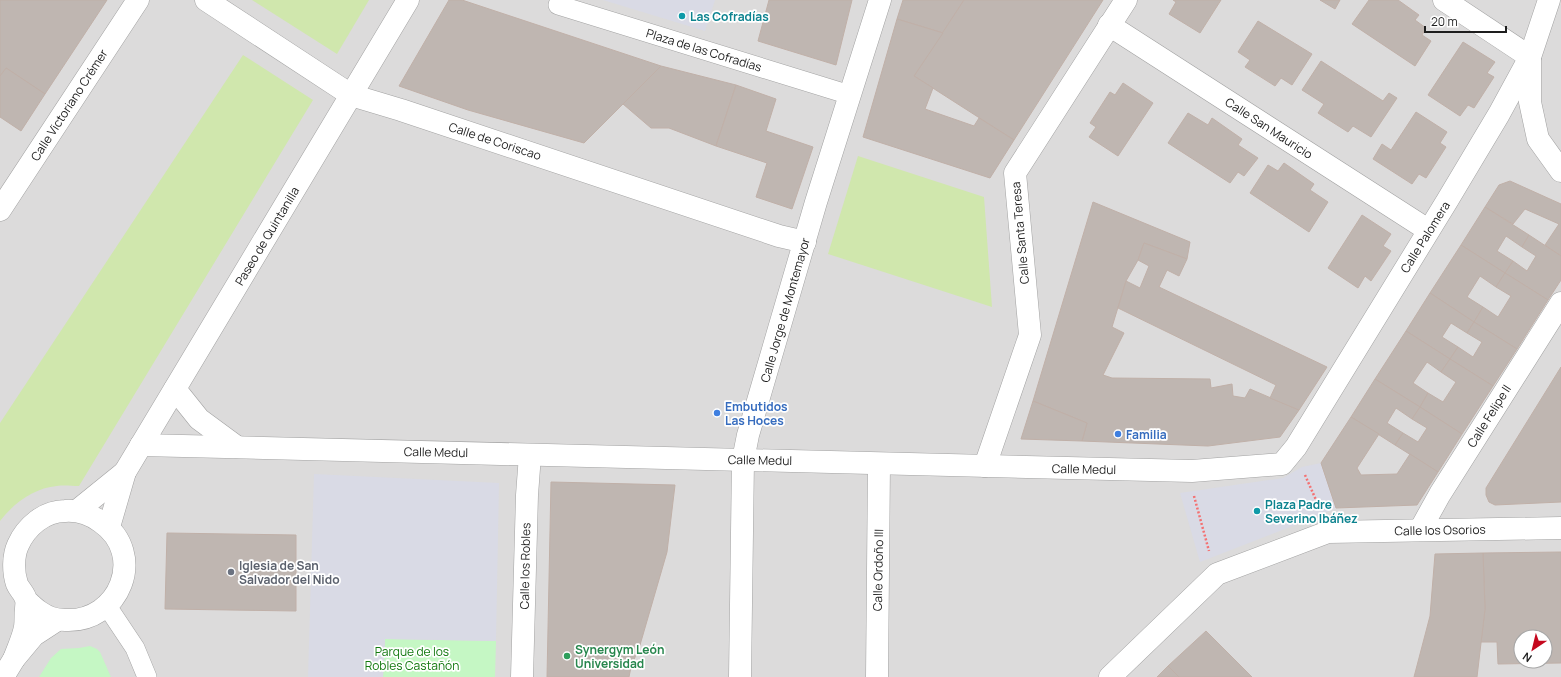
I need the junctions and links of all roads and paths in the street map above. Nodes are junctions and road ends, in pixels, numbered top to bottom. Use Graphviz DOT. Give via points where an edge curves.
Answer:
graph roads {
  1 [pos="138,0"];
  2 [pos="206,0"];
  3 [pos="408,0"];
  4 [pos="880,0"];
  5 [pos="1126,0"];
  6 [pos="1444,0"];
  7 [pos="1548,0"];
  8 [pos="558,5"];
  9 [pos="1109,26"];
  10 [pos="1530,57"];
  11 [pos="351,95"];
  12 [pos="850,95"];
  13 [pos="1530,102"];
  14 [pos="1499,114"];
  15 [pos="1561,171"];
  16 [pos="0,210"];
  17 [pos="1428,230"];
  18 [pos="805,242"];
  19 [pos="1561,303"];
  20 [pos="175,389"];
  21 [pos="141,445"];
  22 [pos="238,447"];
  23 [pos="1296,447"];
  24 [pos="530,455"];
  25 [pos="743,460"];
  26 [pos="879,464"];
  27 [pos="1282,464"];
  28 [pos="985,466"];
  29 [pos="1192,471"];
  30 [pos="125,472"];
  31 [pos="78,510"];
  32 [pos="109,527"];
  33 [pos="1561,528"];
  34 [pos="1420,530"];
  35 [pos="1324,533"];
  36 [pos="1217,574"];
  37 [pos="26,600"];
  38 [pos="107,606"];
  39 [pos="57,620"];
  40 [pos="14,659"];
  41 [pos="3,677"];
  42 [pos="147,677"];
  43 [pos="522,677"];
  44 [pos="740,677"];
  45 [pos="877,677"];
  46 [pos="1110,677"];
  1 -- 16 [label="street, Calle Victoriano Crémer"];
  2 -- 11 [label="street, Calle de Coriscao"];
  3 -- 11 [label="street, Paseo de Quintanilla"];
  4 -- 12 [label="street, Calle Jorge de Montemayor"];
  5 -- 9 [label="street, Calle Santa Teresa"];
  6 -- 10 [label="street"];
  7 -- 10 [label="street, Calle Palomera"];
  8 -- 12 [label="street, Plaza de las Cofradías"];
  9 -- 17 [label="street, Calle San Mauricio"];
  9 -- 28 [label="street, Calle Santa Teresa" via="1015,173 1030,335"];
  10 -- 13 [label="street"];
  10 -- 14 [label="street, Calle Palomera"];
  11 -- 18 [label="street, Calle de Coriscao" via="779,236"];
  11 -- 20 [label="street, Paseo de Quintanilla"];
  12 -- 18 [label="street, Calle Jorge de Montemayor"];
  13 -- 14 [label="street" via="1515,105"];
  13 -- 15 [label="street" via="1538,139"];
  14 -- 17 [label="street, Calle Palomera"];
  17 -- 23 [label="street, Calle Palomera"];
  18 -- 25 [label="street, Calle Jorge de Montemayor" via="748,435"];
  19 -- 34 [label="street, Calle Felipe II" via="1440,494"];
  20 -- 21 [label="street, Paseo de Quintanilla"];
  20 -- 22 [label="street" via="199,418"];
  21 -- 22 [label="street, Calle Medul"];
  21 -- 30 [label="street, Paseo de Quintanilla"];
  22 -- 24 [label="street, Calle Medul"];
  23 -- 27 [label="street, Calle Palomera"];
  23 -- 35 [label="path"];
  24 -- 25 [label="street, Calle Medul"];
  24 -- 43 [label="street, Calle los Robles" via="526,495"];
  25 -- 26 [label="street, Calle Medul"];
  25 -- 44 [label="street, Calle Jorge de Montemayor"];
  26 -- 28 [label="street, Calle Medul"];
  26 -- 45 [label="street, Calle Ordoño III"];
  27 -- 29 [label="street, Calle Medul"];
  28 -- 29 [label="street, Calle Medul"];
  29 -- 36 [label="path" via="1192,491"];
  30 -- 31 [label="street, Paseo de Quintanilla"];
  30 -- 32 [label="street, Paseo de Quintanilla"];
  31 -- 32 [label="street" via="95,517"];
  31 -- 37 [label="street" via="59,511 42,517 27,529 17,546 14,564 17,583"];
  32 -- 38 [label="street" via="119,541 124,558 124,576 118,592"];
  33 -- 34 [label="street, Calle los Osorios"];
  34 -- 35 [label="street, Calle los Osorios"];
  35 -- 36 [label="street"];
  36 -- 46 [label="street"];
  37 -- 39 [label="street" via="40,612"];
  37 -- 40 [label="street" via="25,627"];
  38 -- 39 [label="street" via="92,616 75,621"];
  38 -- 42 [label="street" via="134,648"];
  39 -- 40 [label="street" via="34,635"];
  40 -- 41 [label="street"];
}
